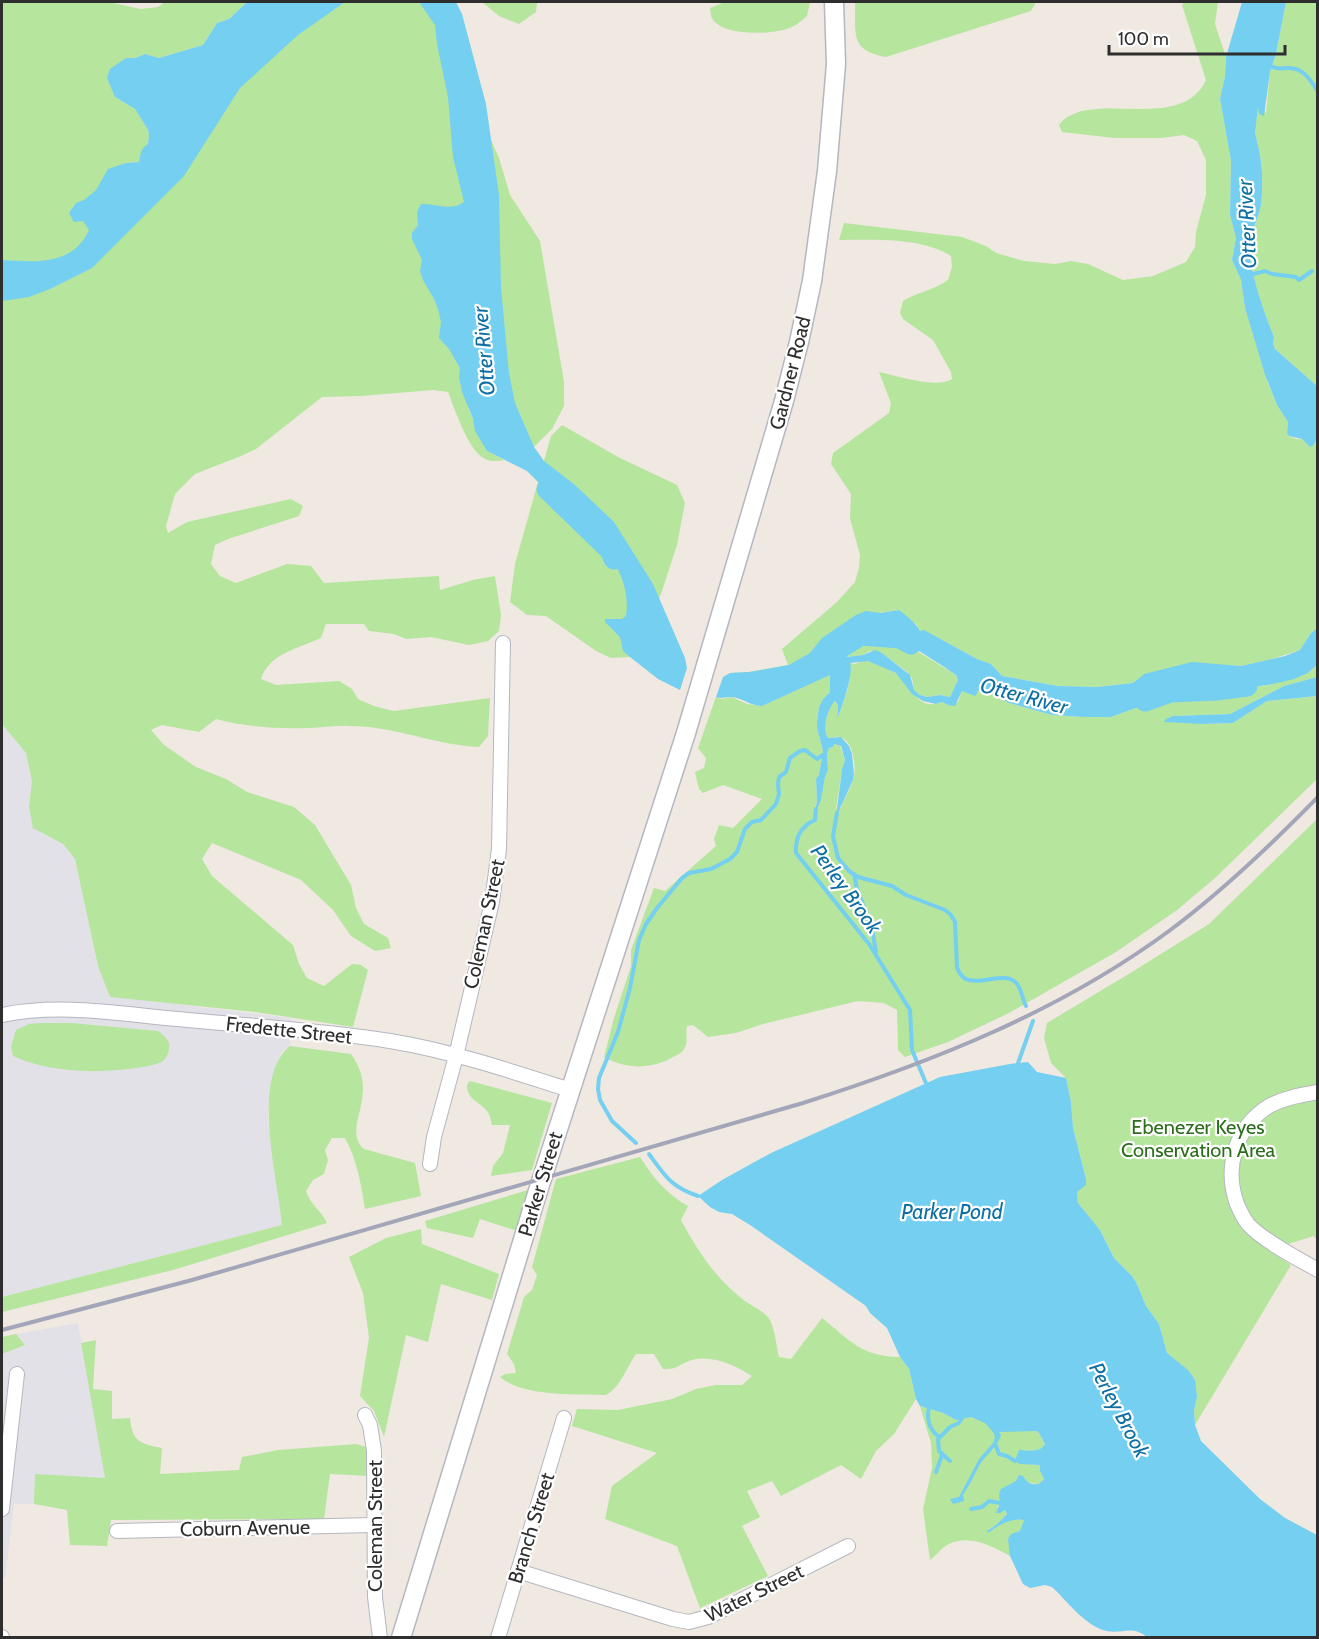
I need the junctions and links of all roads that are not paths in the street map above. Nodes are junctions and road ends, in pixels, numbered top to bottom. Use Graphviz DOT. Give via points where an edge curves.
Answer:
graph roads {
  1 [pos="834,2"];
  2 [pos="503,643"];
  3 [pos="686,733"];
  4 [pos="2,1015"];
  5 [pos="456,1056"];
  6 [pos="570,1090"];
  7 [pos="1317,1092"];
  8 [pos="430,1164"];
  9 [pos="1317,1270"];
  10 [pos="17,1374"];
  11 [pos="365,1415"];
  12 [pos="564,1418"];
  13 [pos="2,1509"];
  14 [pos="374,1525"];
  15 [pos="117,1531"];
  16 [pos="848,1546"];
  17 [pos="518,1571"];
  18 [pos="380,1638"];
  19 [pos="401,1638"];
  20 [pos="498,1638"];
  1 -- 3 [label="main road, Gardner Road" via="836,64 831,132 804,318 784,401"];
  2 -- 5 [label="street, Coleman Street" via="498,865"];
  3 -- 6 [label="main road, Parker Street"];
  4 -- 5 [label="street, Fredette Street" via="61,1010 126,1014 313,1031"];
  5 -- 6 [label="street, Fredette Street"];
  5 -- 8 [label="street, Coleman Street"];
  6 -- 19 [label="main road, Parker Street"];
  7 -- 9 [label="street" via="1281,1100 1257,1115 1238,1142 1231,1177 1247,1223"];
  10 -- 13 [label="street"];
  11 -- 14 [label="street, Coleman Street" via="374,1451"];
  12 -- 17 [label="street, Branch Street"];
  14 -- 15 [label="street, Coburn Avenue"];
  14 -- 18 [label="street, Coleman Street"];
  16 -- 17 [label="street, Water Street" via="708,1617 689,1622"];
  17 -- 20 [label="street, Branch Street"];
}
